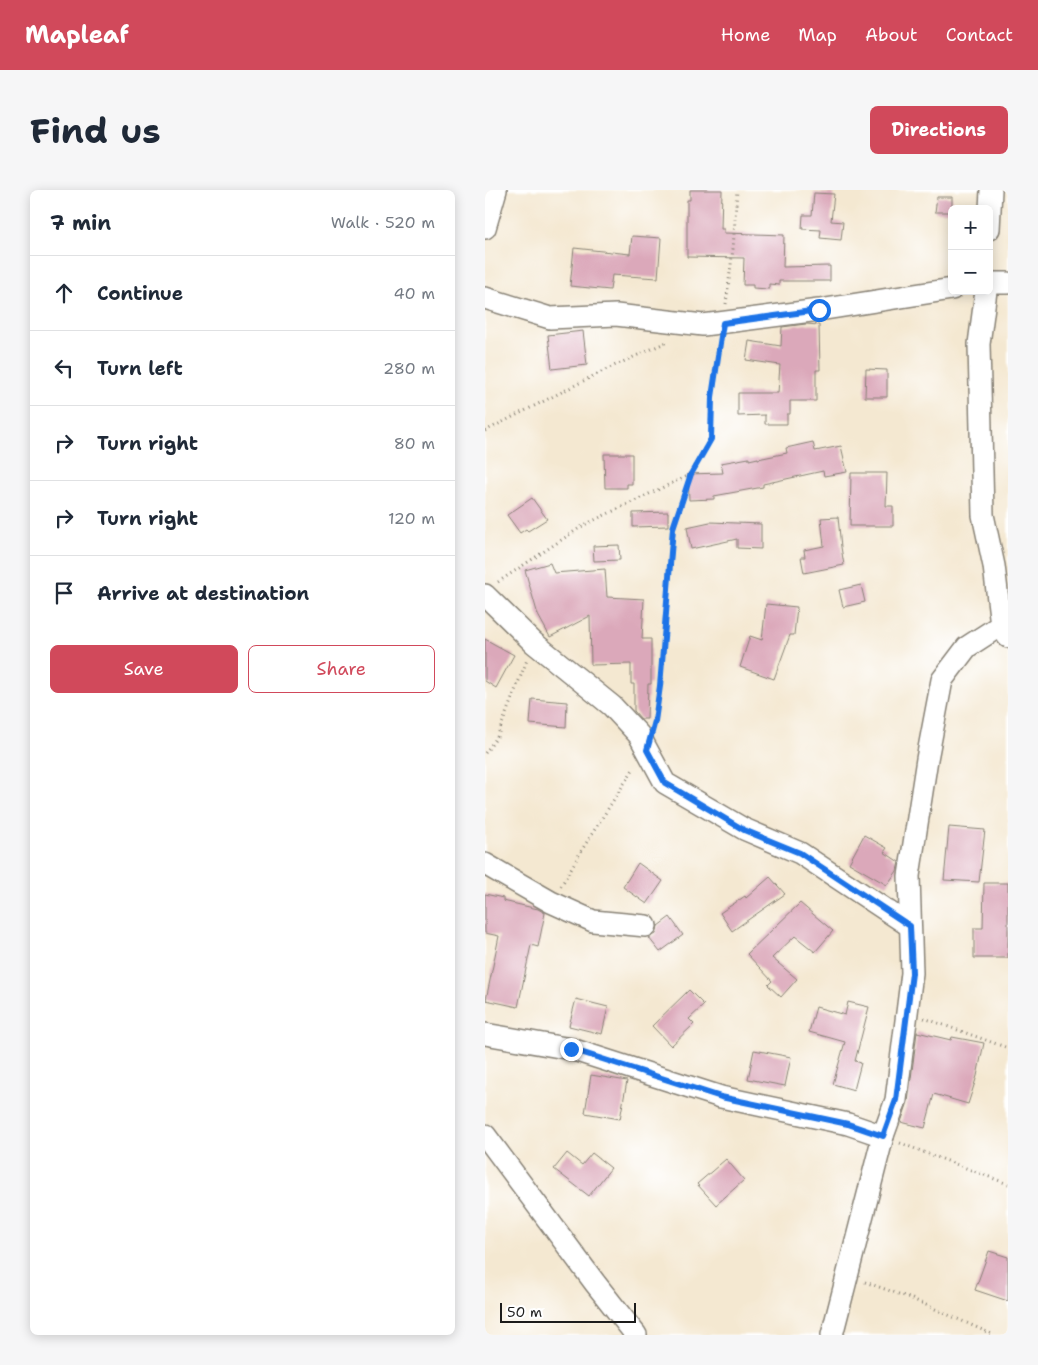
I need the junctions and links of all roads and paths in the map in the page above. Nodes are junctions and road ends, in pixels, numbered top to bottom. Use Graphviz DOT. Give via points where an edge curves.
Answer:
graph roads {
  1 [pos="496,190"];
  2 [pos="737,190"];
  3 [pos="991,190"];
  4 [pos="990,205"];
  5 [pos="485,228"];
  6 [pos="1008,282"];
  7 [pos="993,283"];
  8 [pos="948,290"];
  9 [pos="985,295"];
  10 [pos="485,298"];
  11 [pos="713,324"];
  12 [pos="485,431"];
  13 [pos="691,474"];
  14 [pos="489,590"];
  15 [pos="1004,631"];
  16 [pos="534,643"];
  17 [pos="647,750"];
  18 [pos="485,753"];
  19 [pos="485,864"];
  20 [pos="551,902"];
  21 [pos="646,926"];
  22 [pos="910,926"];
  23 [pos="907,1012"];
  24 [pos="485,1034"];
  25 [pos="1008,1048"];
  26 [pos="485,1135"];
  27 [pos="883,1136"];
  28 [pos="1008,1184"];
  29 [pos="847,1276"];
  30 [pos="636,1335"];
  31 [pos="832,1335"];
  32 [pos="994,1335"];
  1 -- 5 [label="street"];
  2 -- 11 [label="path" via="733,249"];
  3 -- 4 [label="street"];
  6 -- 7 [label="street"];
  8 -- 11 [label="street"];
  9 -- 15 [label="street" via="979,344 983,515 995,566"];
  10 -- 11 [label="street" via="551,318 616,315"];
  11 -- 12 [label="path" via="607,369"];
  11 -- 13 [label="path" via="711,439"];
  13 -- 14 [label="path" via="584,525"];
  13 -- 17 [label="path" via="673,528 660,686"];
  14 -- 16 [label="street"];
  15 -- 22 [label="street" via="967,647 942,680 909,876"];
  16 -- 17 [label="street" via="612,706"];
  16 -- 18 [label="path" via="497,737"];
  17 -- 20 [label="path"];
  17 -- 22 [label="street" via="665,783 744,830 800,853"];
  19 -- 20 [label="street"];
  20 -- 21 [label="street" via="593,921"];
  22 -- 23 [label="street" via="912,973"];
  23 -- 25 [label="path"];
  23 -- 27 [label="street" via="896,1100"];
  24 -- 27 [label="street" via="571,1049 721,1097 848,1124"];
  26 -- 30 [label="street"];
  27 -- 28 [label="path"];
  27 -- 29 [label="street"];
  29 -- 31 [label="street"];
  29 -- 32 [label="path" via="910,1298"];
}
